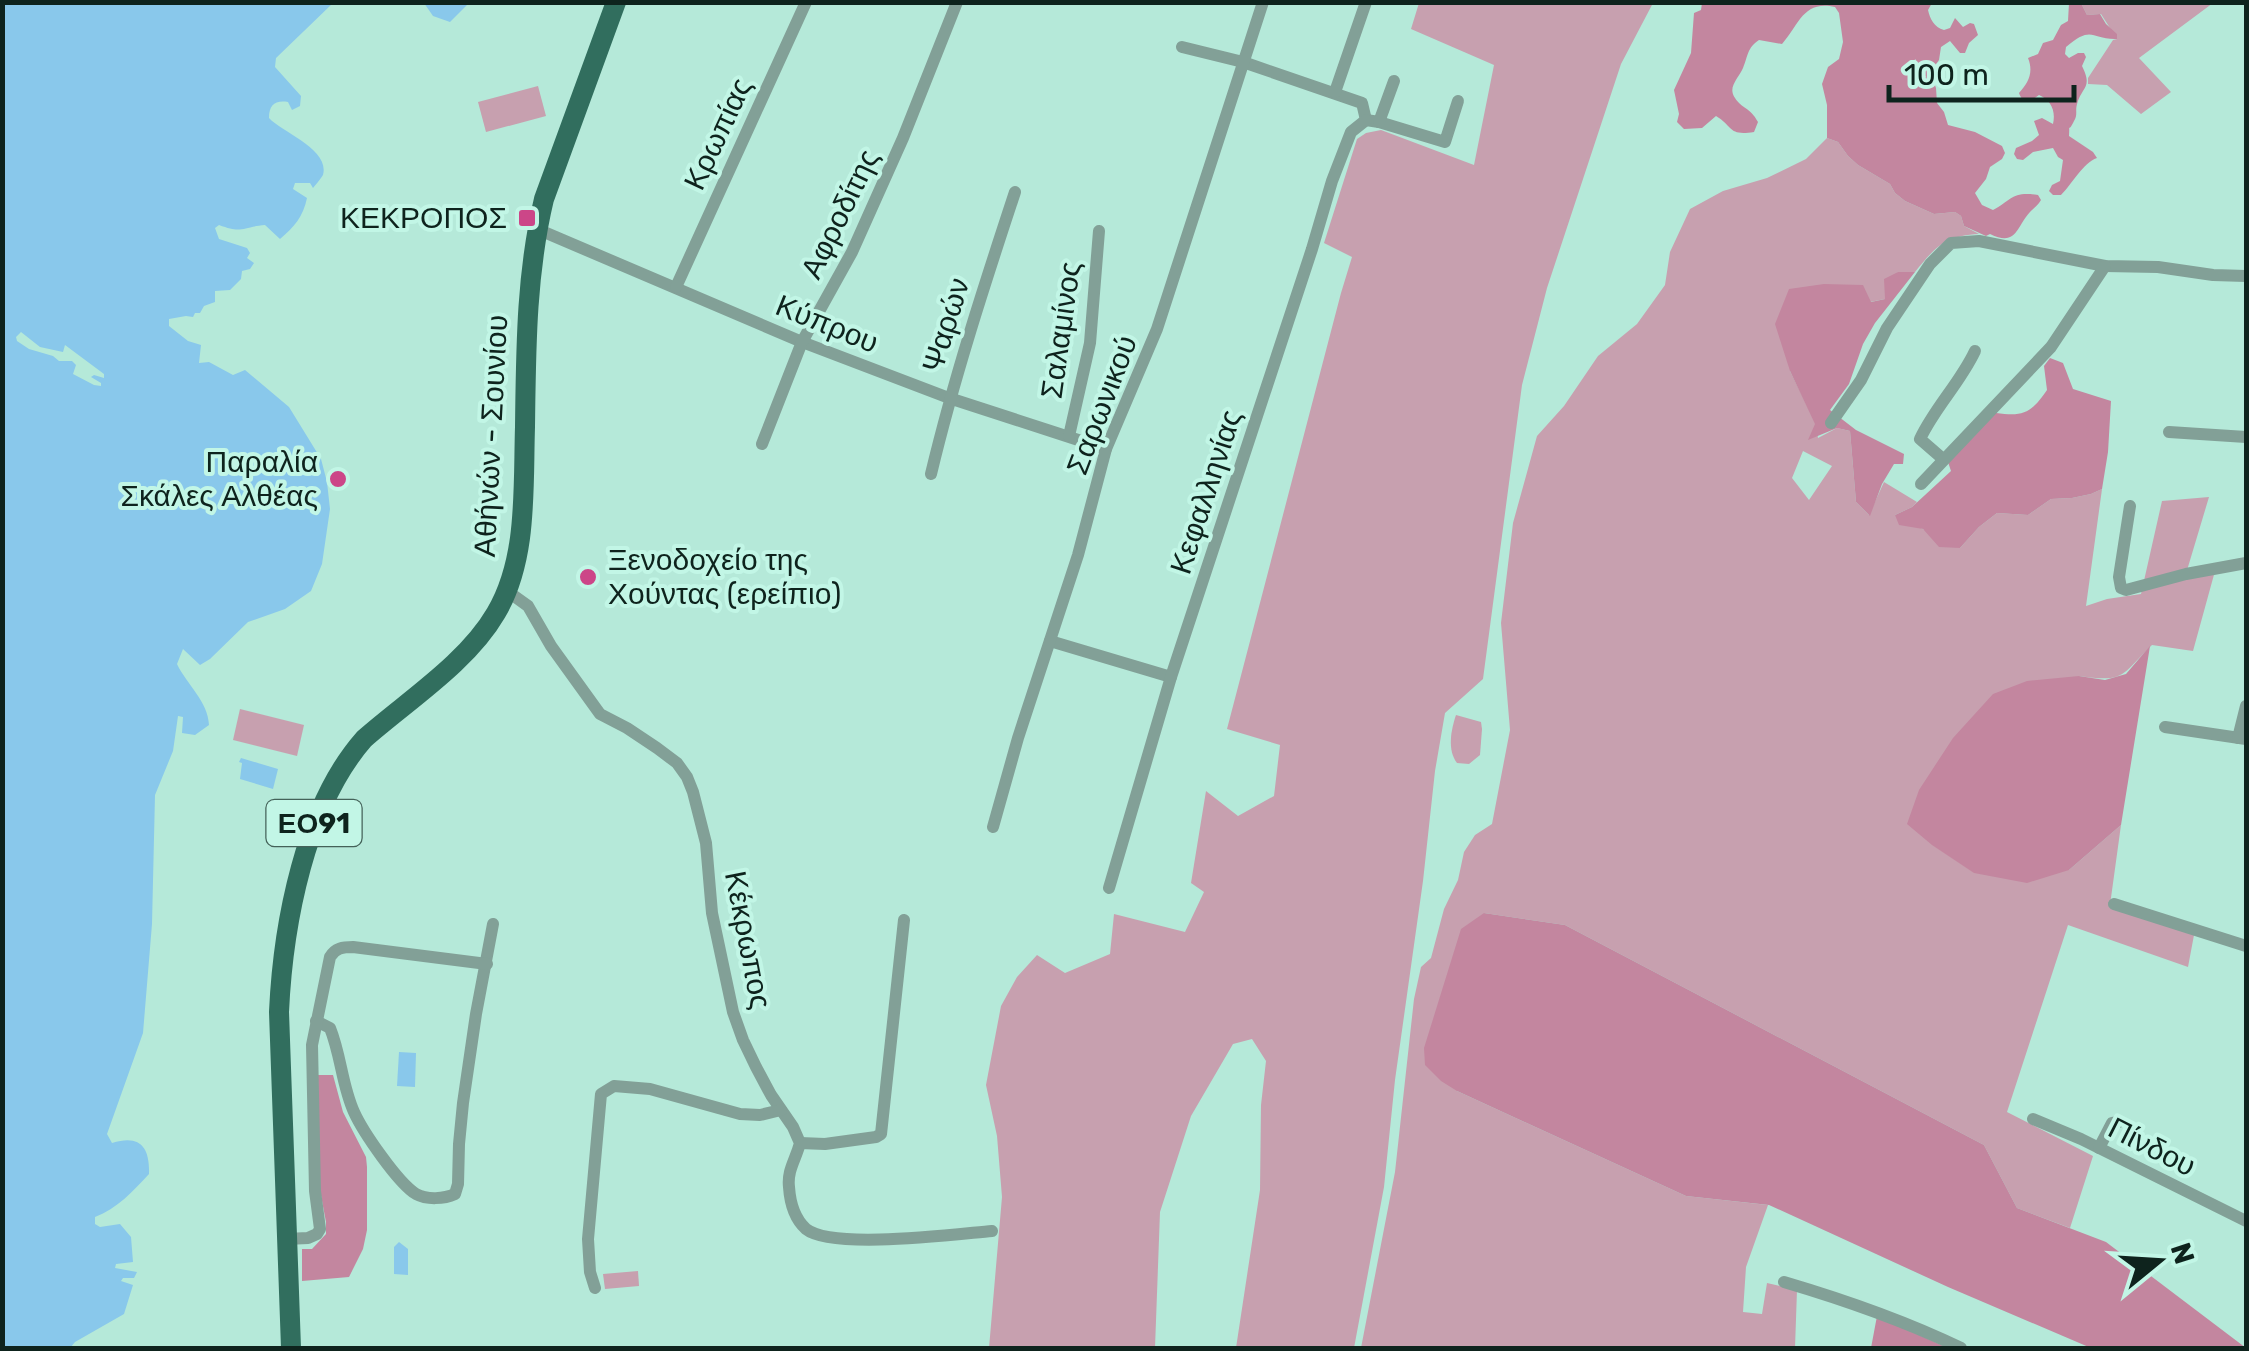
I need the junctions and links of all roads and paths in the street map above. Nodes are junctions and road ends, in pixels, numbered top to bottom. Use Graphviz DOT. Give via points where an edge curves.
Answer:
graph roads {
  1 [pos="616,2"];
  2 [pos="806,2"];
  3 [pos="957,2"];
  4 [pos="1263,2"];
  5 [pos="1366,2"];
  6 [pos="1182,47"];
  7 [pos="1243,62"];
  8 [pos="1394,81"];
  9 [pos="1335,92"];
  10 [pos="1458,100"];
  11 [pos="1373,121"];
  12 [pos="1015,192"];
  13 [pos="537,229"];
  14 [pos="1099,231"];
  15 [pos="2105,266"];
  16 [pos="2246,276"];
  17 [pos="676,287"];
  18 [pos="802,342"];
  19 [pos="1975,351"];
  20 [pos="950,398"];
  21 [pos="1830,423"];
  22 [pos="2169,432"];
  23 [pos="1068,436"];
  24 [pos="2246,437"];
  25 [pos="762,444"];
  26 [pos="1106,448"];
  27 [pos="1943,459"];
  28 [pos="932,474"];
  29 [pos="1921,484"];
  30 [pos="2130,506"];
  31 [pos="2246,563"];
  32 [pos="507,591"];
  33 [pos="1050,641"];
  34 [pos="1170,677"];
  35 [pos="2246,706"];
  36 [pos="2165,727"];
  37 [pos="2242,738"];
  38 [pos="993,827"];
  39 [pos="1109,888"];
  40 [pos="2114,904"];
  41 [pos="904,920"];
  42 [pos="493,924"];
  43 [pos="2246,946"];
  44 [pos="487,964"];
  45 [pos="316,1021"];
  46 [pos="781,1110"];
  47 [pos="2033,1119"];
  48 [pos="2119,1122"];
  49 [pos="800,1143"];
  50 [pos="2099,1148"];
  51 [pos="2246,1221"];
  52 [pos="992,1232"];
  53 [pos="286,1239"];
  54 [pos="1784,1282"];
  55 [pos="595,1288"];
  56 [pos="291,1348"];
  57 [pos="1961,1348"];
  1 -- 13 [label="main road, Αθήνών - Σουνίου / ΕΟ91"];
  2 -- 17 [label="street, Κρωπίας"];
  3 -- 18 [label="street, Αφροδίτης" via="904,138"];
  4 -- 7 [label="street, Σαρωνικού"];
  5 -- 9 [label="street"];
  6 -- 7 [label="street"];
  7 -- 9 [label="street"];
  7 -- 26 [label="street, Σαρωνικού" via="1158,329"];
  8 -- 11 [label="street, Κεφαλληνίας"];
  9 -- 11 [label="street" via="1362,103"];
  10 -- 11 [label="street" via="1446,142"];
  11 -- 34 [label="street, Κεφαλληνίας" via="1351,132 1332,181"];
  12 -- 20 [label="street, Ψαρών"];
  13 -- 17 [label="street, Κύπρου"];
  13 -- 32 [label="main road, Αθήνών - Σουνίου / ΕΟ91" via="520,537"];
  14 -- 23 [label="street, Σαλαμίνος" via="1090,343"];
  15 -- 16 [label="street"];
  15 -- 21 [label="street" via="1979,241 1951,243 1930,264"];
  15 -- 27 [label="street" via="2051,347"];
  17 -- 18 [label="street, Κύπρου"];
  18 -- 20 [label="street, Κύπρου"];
  18 -- 25 [label="street, Αφροδίτης"];
  19 -- 27 [label="street" via="1920,439"];
  20 -- 23 [label="street, Κύπρου"];
  20 -- 28 [label="street, Ψαρών"];
  22 -- 24 [label="street"];
  23 -- 26 [label="street, Κύπρου"];
  26 -- 33 [label="street, Σαρωνικού"];
  27 -- 29 [label="street"];
  30 -- 31 [label="street" via="2121,588"];
  32 -- 46 [label="street, Κέκρωπος" via="528,606 600,714 658,748 687,777 706,843 712,913 733,1012"];
  32 -- 53 [label="main road, Αθήνών - Σουνίου / ΕΟ91" via="470,648 352,752 312,830 279,1000"];
  33 -- 34 [label="street"];
  33 -- 38 [label="street, Σαρωνικού"];
  34 -- 39 [label="street, Κεφαλληνίας"];
  35 -- 37 [label="street"];
  36 -- 37 [label="street"];
  40 -- 43 [label="street"];
  41 -- 49 [label="street" via="881,1134"];
  42 -- 44 [label="street"];
  44 -- 45 [label="street" via="340,948 330,957"];
  44 -- 45 [label="street" via="463,1103 458,1184 446,1198 410,1190 371,1142 353,1112 330,1028"];
  45 -- 53 [label="street" via="320,1229 308,1238"];
  46 -- 49 [label="street, Κέκρωπος"];
  46 -- 55 [label="street" via="740,1114 614,1086 601,1094 588,1239"];
  47 -- 50 [label="street, Πίνδου"];
  48 -- 50 [label="street"];
  49 -- 52 [label="street" via="788,1186 796,1218 810,1232 895,1239"];
  50 -- 51 [label="street, Πίνδου"];
  53 -- 56 [label="main road, Αθήνών - Σουνίου / ΕΟ91"];
  54 -- 57 [label="street" via="1856,1303"];
}
